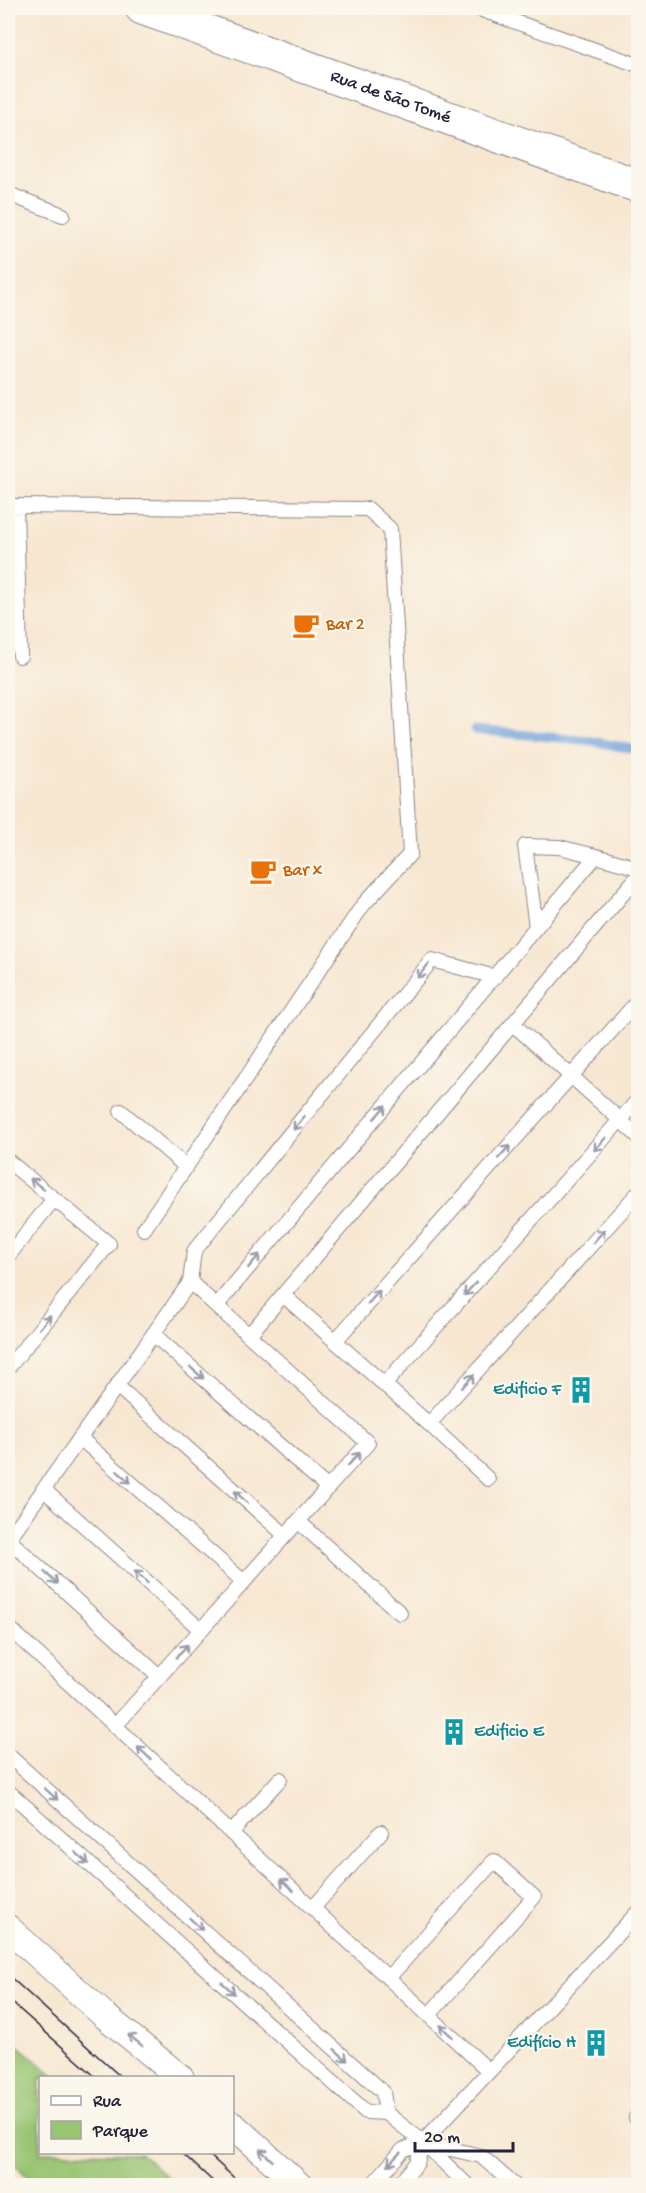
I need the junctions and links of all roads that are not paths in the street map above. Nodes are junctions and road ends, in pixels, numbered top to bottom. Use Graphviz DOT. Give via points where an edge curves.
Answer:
graph roads {
  1 [pos="142,8"];
  2 [pos="476,8"];
  3 [pos="639,65"];
  4 [pos="639,186"];
  5 [pos="8,194"];
  6 [pos="63,215"];
  7 [pos="12,507"];
  8 [pos="20,656"];
  9 [pos="596,856"];
  10 [pos="639,868"];
  11 [pos="639,876"];
  12 [pos="536,927"];
  13 [pos="495,977"];
  14 [pos="639,1001"];
  15 [pos="513,1024"];
  16 [pos="571,1076"];
  17 [pos="639,1100"];
  18 [pos="121,1111"];
  19 [pos="621,1120"];
  20 [pos="639,1136"];
  21 [pos="8,1161"];
  22 [pos="186,1167"];
  23 [pos="639,1193"];
  24 [pos="54,1199"];
  25 [pos="144,1229"];
  26 [pos="8,1256"];
  27 [pos="190,1281"];
  28 [pos="284,1295"];
  29 [pos="216,1305"];
  30 [pos="153,1334"];
  31 [pos="249,1335"];
  32 [pos="335,1341"];
  33 [pos="8,1368"];
  34 [pos="384,1385"];
  35 [pos="117,1386"];
  36 [pos="429,1424"];
  37 [pos="80,1438"];
  38 [pos="488,1479"];
  39 [pos="328,1488"];
  40 [pos="44,1489"];
  41 [pos="298,1521"];
  42 [pos="285,1535"];
  43 [pos="8,1540"];
  44 [pos="244,1582"];
  45 [pos="400,1613"];
  46 [pos="8,1627"];
  47 [pos="201,1630"];
  48 [pos="159,1676"];
  49 [pos="115,1726"];
  50 [pos="8,1755"];
  51 [pos="280,1779"];
  52 [pos="8,1791"];
  53 [pos="381,1832"];
  54 [pos="231,1833"];
  55 [pos="123,1858"];
  56 [pos="104,1878"];
  57 [pos="313,1908"];
  58 [pos="639,1912"];
  59 [pos="8,1928"];
  60 [pos="388,1978"];
  61 [pos="429,2015"];
  62 [pos="489,2071"];
  63 [pos="179,2076"];
  64 [pos="386,2113"];
  65 [pos="234,2126"];
  66 [pos="423,2142"];
  67 [pos="300,2186"];
  68 [pos="371,2186"];
  69 [pos="398,2186"];
  70 [pos="468,2186"];
  71 [pos="514,2186"];
  1 -- 4 [label="street, Rua de São Tomé"];
  2 -- 3 [label="lane"];
  5 -- 6 [label="lane"];
  7 -- 8 [label="lane"];
  7 -- 22 [label="lane" via="368,509 390,529 410,854 363,905"];
  9 -- 10 [label="lane"];
  9 -- 12 [label="lane"];
  9 -- 12 [label="lane" via="559,847 525,846"];
  11 -- 15 [label="lane"];
  12 -- 13 [label="lane"];
  13 -- 27 [label="lane, one-way" via="432,960 194,1251"];
  29 -- 13 [label="lane, one-way"];
  14 -- 16 [label="lane"];
  15 -- 16 [label="lane"];
  15 -- 28 [label="lane"];
  16 -- 19 [label="lane"];
  32 -- 16 [label="lane, one-way"];
  17 -- 19 [label="lane"];
  18 -- 22 [label="lane"];
  19 -- 20 [label="lane"];
  19 -- 34 [label="lane, one-way"];
  24 -- 21 [label="lane, one-way"];
  22 -- 25 [label="lane"];
  36 -- 23 [label="lane, one-way"];
  24 -- 26 [label="lane"];
  33 -- 24 [label="lane, one-way" via="109,1244"];
  27 -- 29 [label="lane"];
  27 -- 30 [label="lane"];
  28 -- 31 [label="lane"];
  28 -- 32 [label="lane"];
  29 -- 31 [label="lane"];
  30 -- 35 [label="lane"];
  30 -- 39 [label="lane, one-way"];
  39 -- 31 [label="lane, one-way" via="368,1443"];
  32 -- 34 [label="lane"];
  34 -- 36 [label="lane"];
  35 -- 37 [label="lane"];
  42 -- 35 [label="lane, one-way"];
  36 -- 38 [label="lane"];
  37 -- 40 [label="lane"];
  37 -- 44 [label="lane, one-way"];
  39 -- 41 [label="lane"];
  40 -- 43 [label="lane"];
  47 -- 40 [label="lane, one-way"];
  41 -- 42 [label="lane"];
  41 -- 45 [label="lane"];
  42 -- 44 [label="lane"];
  43 -- 48 [label="lane, one-way"];
  44 -- 47 [label="lane"];
  46 -- 49 [label="lane"];
  48 -- 47 [label="lane, one-way"];
  48 -- 49 [label="lane"];
  54 -- 49 [label="lane, one-way"];
  50 -- 55 [label="lane, one-way"];
  51 -- 54 [label="lane"];
  52 -- 56 [label="lane, one-way"];
  53 -- 57 [label="lane"];
  57 -- 54 [label="lane, one-way"];
  55 -- 56 [label="lane"];
  55 -- 64 [label="lane, one-way" via="383,2092"];
  56 -- 64 [label="lane, one-way" via="366,2112"];
  57 -- 60 [label="lane"];
  58 -- 62 [label="lane"];
  63 -- 59 [label="street, one-way"];
  60 -- 61 [label="lane"];
  60 -- 61 [label="lane" via="494,1861 534,1897"];
  62 -- 61 [label="lane, one-way"];
  62 -- 66 [label="lane"];
  64 -- 66 [label="lane"];
  67 -- 65 [label="street, one-way"];
  66 -- 68 [label="lane, one-way" via="403,2150"];
  66 -- 69 [label="lane" via="417,2163"];
  66 -- 70 [label="lane"];
  66 -- 71 [label="lane" via="481,2156"];
}
